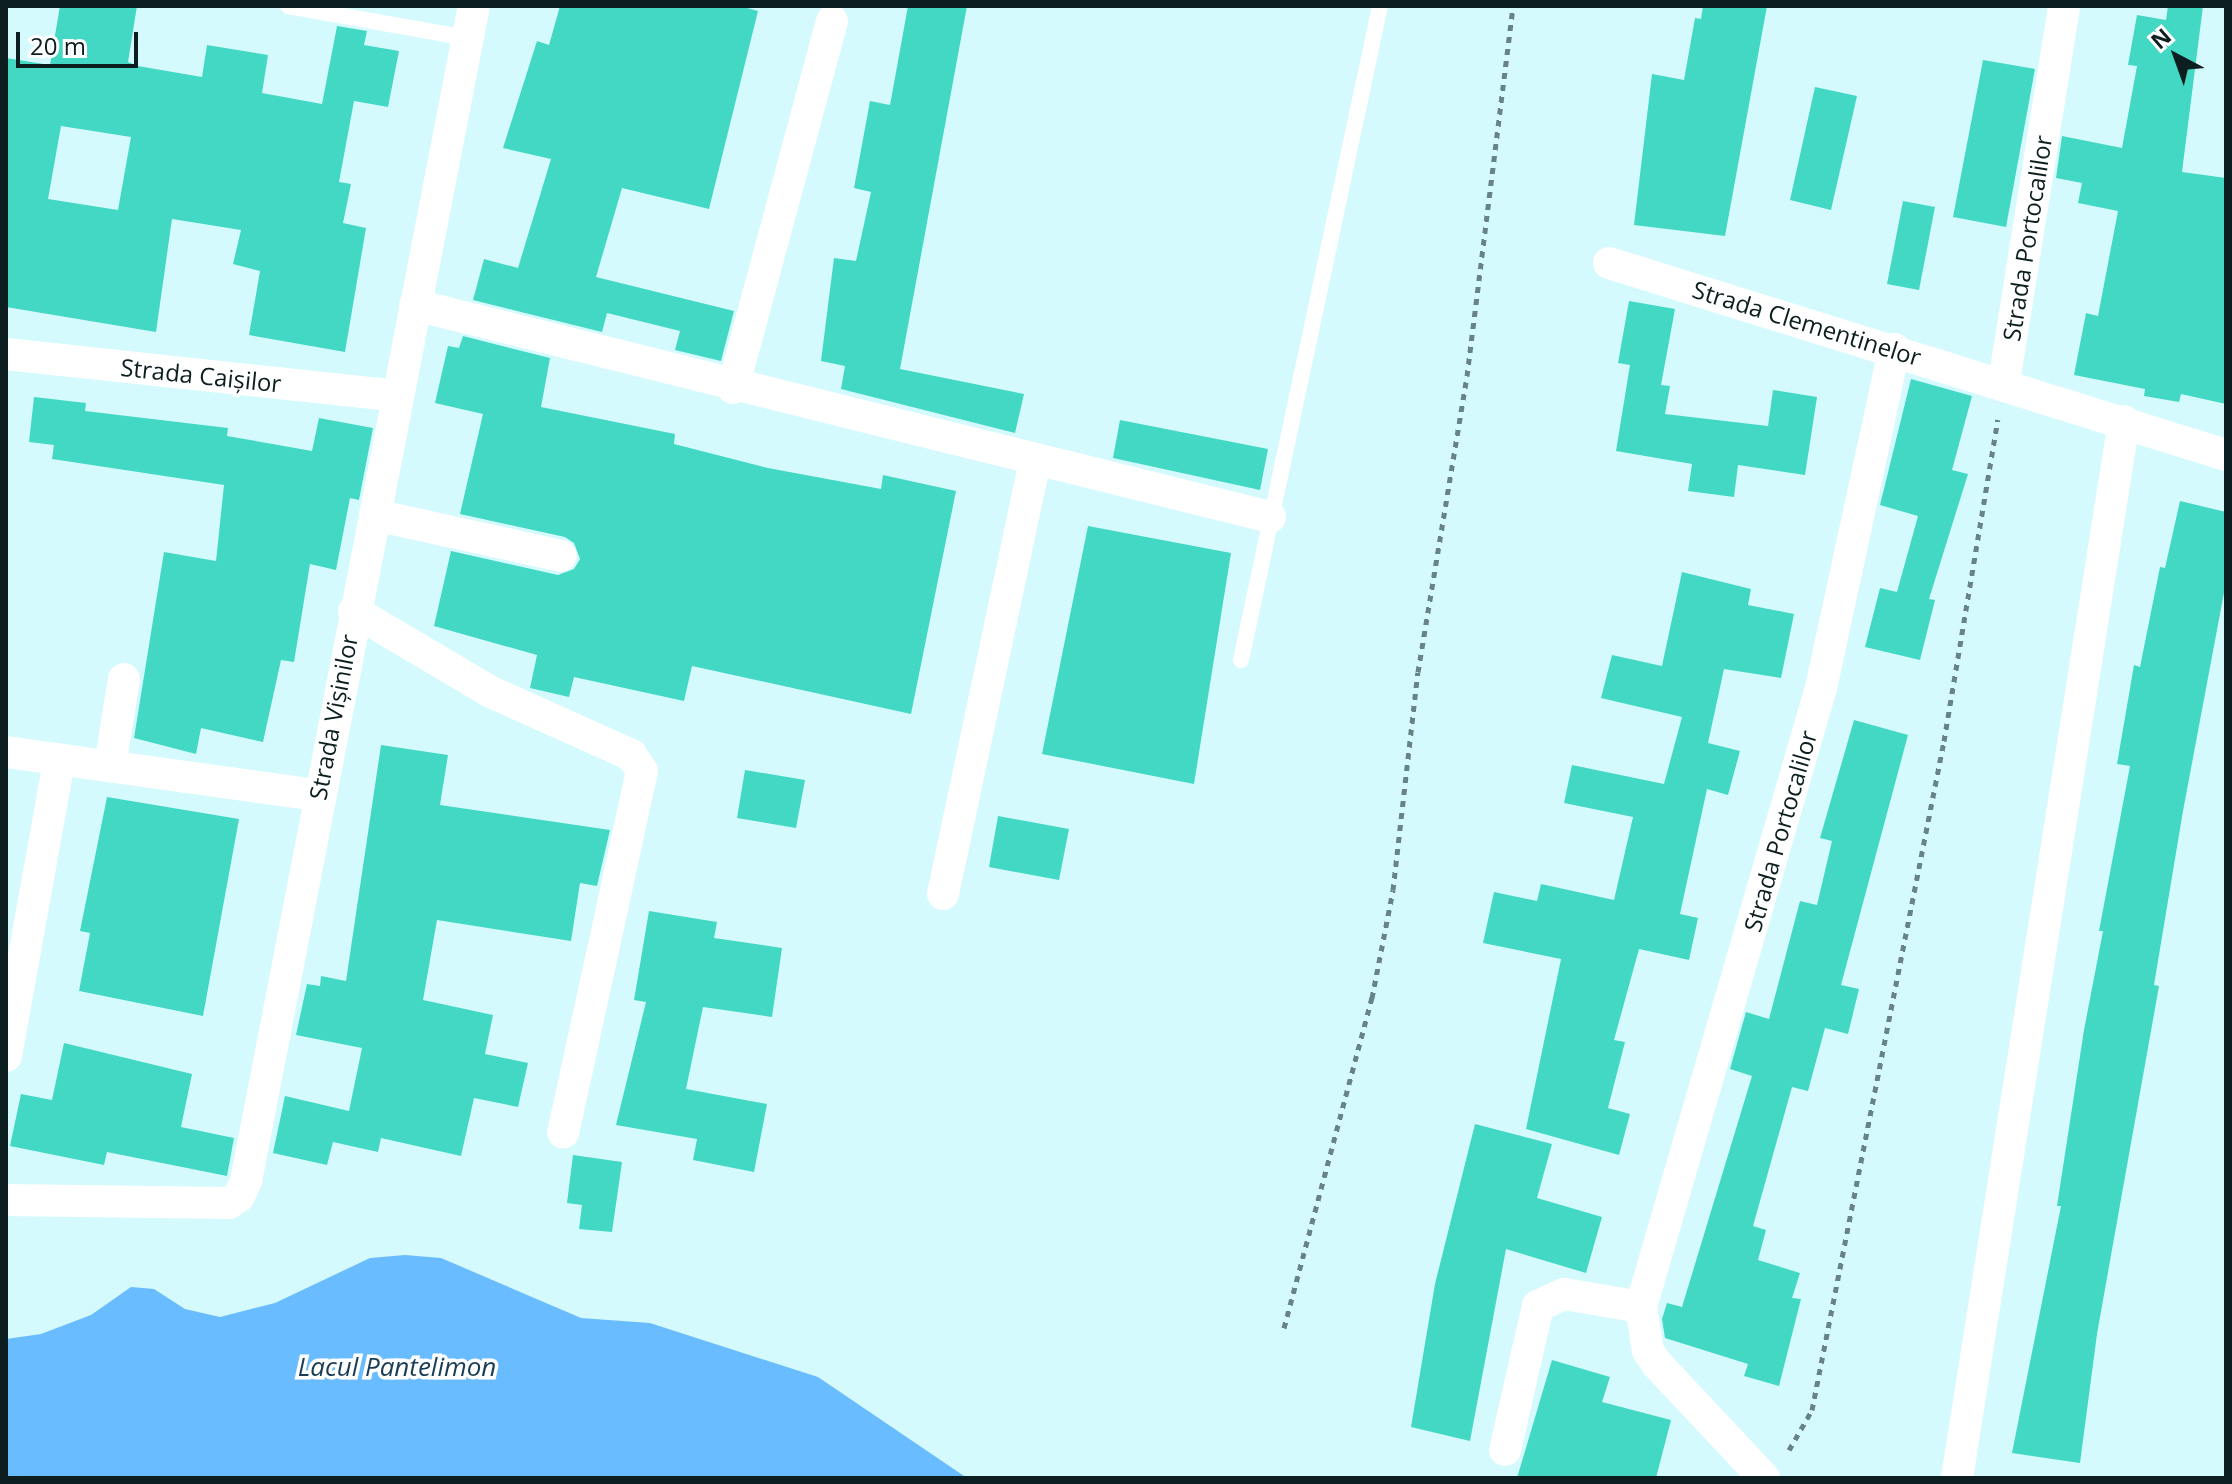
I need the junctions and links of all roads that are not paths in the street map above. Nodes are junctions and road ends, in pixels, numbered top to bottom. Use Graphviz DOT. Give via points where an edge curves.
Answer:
graph roads {
  1 [pos="288,6"];
  2 [pos="474,6"];
  3 [pos="1380,6"];
  4 [pos="2064,6"];
  5 [pos="832,21"];
  6 [pos="468,38"];
  7 [pos="1609,263"];
  8 [pos="415,305"];
  9 [pos="1894,349"];
  10 [pos="6,354"];
  11 [pos="2004,382"];
  12 [pos="733,388"];
  13 [pos="396,396"];
  14 [pos="2124,421"];
  15 [pos="2226,455"];
  16 [pos="1035,461"];
  17 [pos="375,515"];
  18 [pos="1270,517"];
  19 [pos="561,556"];
  20 [pos="354,611"];
  21 [pos="1241,660"];
  22 [pos="124,679"];
  23 [pos="6,752"];
  24 [pos="59,760"];
  25 [pos="110,766"];
  26 [pos="317,795"];
  27 [pos="943,894"];
  28 [pos="6,1056"];
  29 [pos="563,1132"];
  30 [pos="6,1200"];
  31 [pos="1641,1307"];
  32 [pos="1505,1450"];
  33 [pos="1774,1467"];
  34 [pos="1957,1478"];
  1 -- 6 [label="lane"];
  2 -- 6 [label="street, Strada Vișinilor"];
  3 -- 18 [label="lane"];
  4 -- 11 [label="street, Strada Portocalilor"];
  5 -- 12 [label="street"];
  6 -- 8 [label="street, Strada Vișinilor"];
  7 -- 9 [label="street, Strada Clementinelor"];
  8 -- 12 [label="street"];
  8 -- 13 [label="street, Strada Vișinilor"];
  9 -- 11 [label="street, Strada Clementinelor"];
  9 -- 31 [label="street, Strada Portocalilor" via="1821,688"];
  10 -- 13 [label="street, Strada Caișilor"];
  11 -- 14 [label="street"];
  12 -- 16 [label="street"];
  13 -- 17 [label="street, Strada Vișinilor"];
  14 -- 15 [label="street"];
  14 -- 34 [label="street"];
  16 -- 18 [label="street"];
  16 -- 27 [label="street"];
  17 -- 19 [label="street"];
  17 -- 20 [label="street, Strada Vișinilor"];
  18 -- 21 [label="lane"];
  20 -- 26 [label="street, Strada Vișinilor"];
  20 -- 29 [label="street" via="491,692 631,755 642,771"];
  22 -- 25 [label="street"];
  23 -- 24 [label="street"];
  24 -- 25 [label="street"];
  24 -- 28 [label="street"];
  25 -- 26 [label="street"];
  26 -- 30 [label="street, Strada Vișinilor" via="239,1196 229,1203"];
  31 -- 32 [label="street" via="1564,1294 1538,1306"];
  31 -- 33 [label="street, Strada Portocalilor" via="1648,1351 1657,1364"];
}
